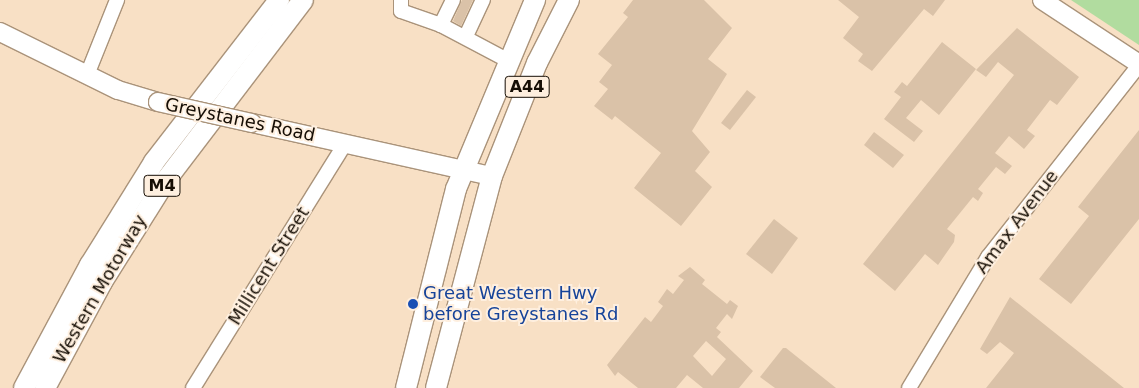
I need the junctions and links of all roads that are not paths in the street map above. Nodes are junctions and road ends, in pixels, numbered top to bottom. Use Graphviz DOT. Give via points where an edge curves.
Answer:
graph roads {
  1 [pos="117,0"];
  2 [pos="279,0"];
  3 [pos="303,0"];
  4 [pos="401,0"];
  5 [pos="453,0"];
  6 [pos="483,0"];
  7 [pos="535,0"];
  8 [pos="569,0"];
  9 [pos="1042,0"];
  10 [pos="441,24"];
  11 [pos="0,32"];
  12 [pos="466,36"];
  13 [pos="507,60"];
  14 [pos="1139,64"];
  15 [pos="87,75"];
  16 [pos="345,144"];
  17 [pos="463,170"];
  18 [pos="492,176"];
  19 [pos="196,387"];
  20 [pos="24,388"];
  21 [pos="45,388"];
  22 [pos="406,388"];
  23 [pos="436,388"];
  24 [pos="909,388"];
  1 -- 15 [label="street"];
  2 -- 20 [label="highway, Western Motorway / M4" via="154,162 90,265"];
  3 -- 21 [label="highway, Western Motorway / M4" via="223,100 152,201 83,314"];
  4 -- 10 [label="street" via="401,11"];
  5 -- 10 [label="street"];
  6 -- 12 [label="street"];
  7 -- 13 [label="highway, A44"];
  8 -- 18 [label="highway, A44" via="537,64"];
  9 -- 14 [label="main road"];
  10 -- 12 [label="street"];
  11 -- 15 [label="main road, Greystanes Road"];
  12 -- 13 [label="street"];
  13 -- 17 [label="highway, A44"];
  14 -- 24 [label="street, Amax Avenue" via="988,257"];
  15 -- 16 [label="main road, Greystanes Road, bridge" via="158,102"];
  16 -- 17 [label="main road, Greystanes Road"];
  16 -- 19 [label="street, Millicent Street"];
  17 -- 18 [label="main road, Greystanes Road"];
  17 -- 22 [label="highway, A44"];
  18 -- 23 [label="highway, A44"];
}
